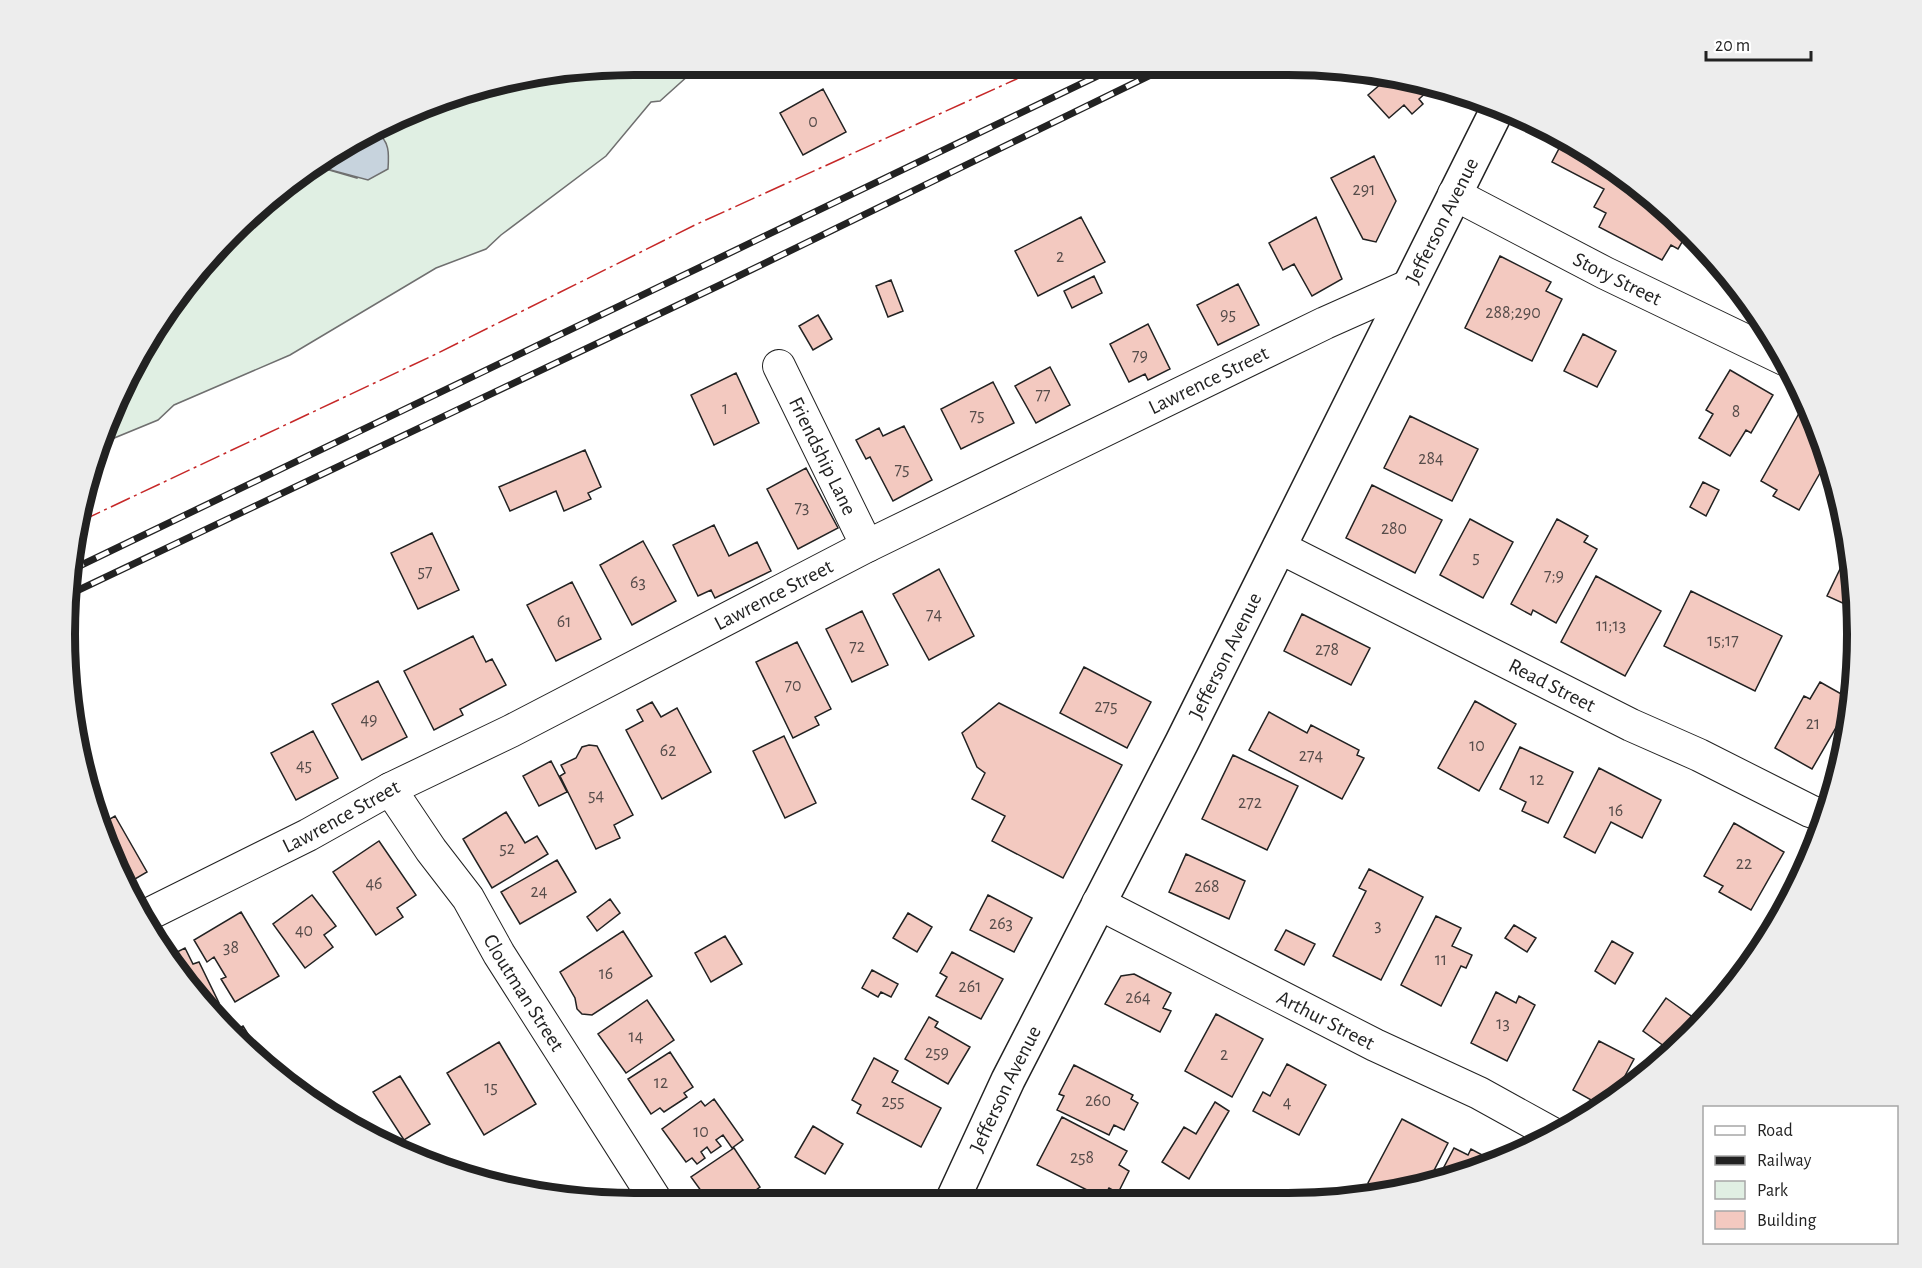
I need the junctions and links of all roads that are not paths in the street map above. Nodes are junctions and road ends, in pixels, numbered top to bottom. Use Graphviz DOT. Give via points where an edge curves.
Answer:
graph roads {
  1 [pos="1494,115"];
  2 [pos="1454,195"];
  3 [pos="1408,286"];
  4 [pos="1771,353"];
  5 [pos="779,366"];
  6 [pos="867,546"];
  7 [pos="1280,547"];
  8 [pos="390,789"];
  9 [pos="1817,814"];
  10 [pos="1098,903"];
  11 [pos="150,914"];
  12 [pos="1544,1130"];
  13 [pos="651,1193"];
  14 [pos="956,1193"];
  1 -- 2 [label="main road, Jefferson Avenue"];
  2 -- 3 [label="main road, Jefferson Avenue"];
  2 -- 4 [label="street, Story Street"];
  3 -- 6 [label="street, Lawrence Street"];
  3 -- 7 [label="main road, Jefferson Avenue"];
  5 -- 6 [label="street, Friendship Lane"];
  6 -- 8 [label="street, Lawrence Street"];
  7 -- 9 [label="street, Read Street" via="1631,725"];
  7 -- 10 [label="main road, Jefferson Avenue"];
  8 -- 11 [label="street, Lawrence Street" via="308,835"];
  8 -- 13 [label="street, Cloutman Street" via="468,898 499,954"];
  10 -- 12 [label="street, Arthur Street" via="1375,1045 1479,1093"];
  10 -- 14 [label="main road, Jefferson Avenue"];
}
